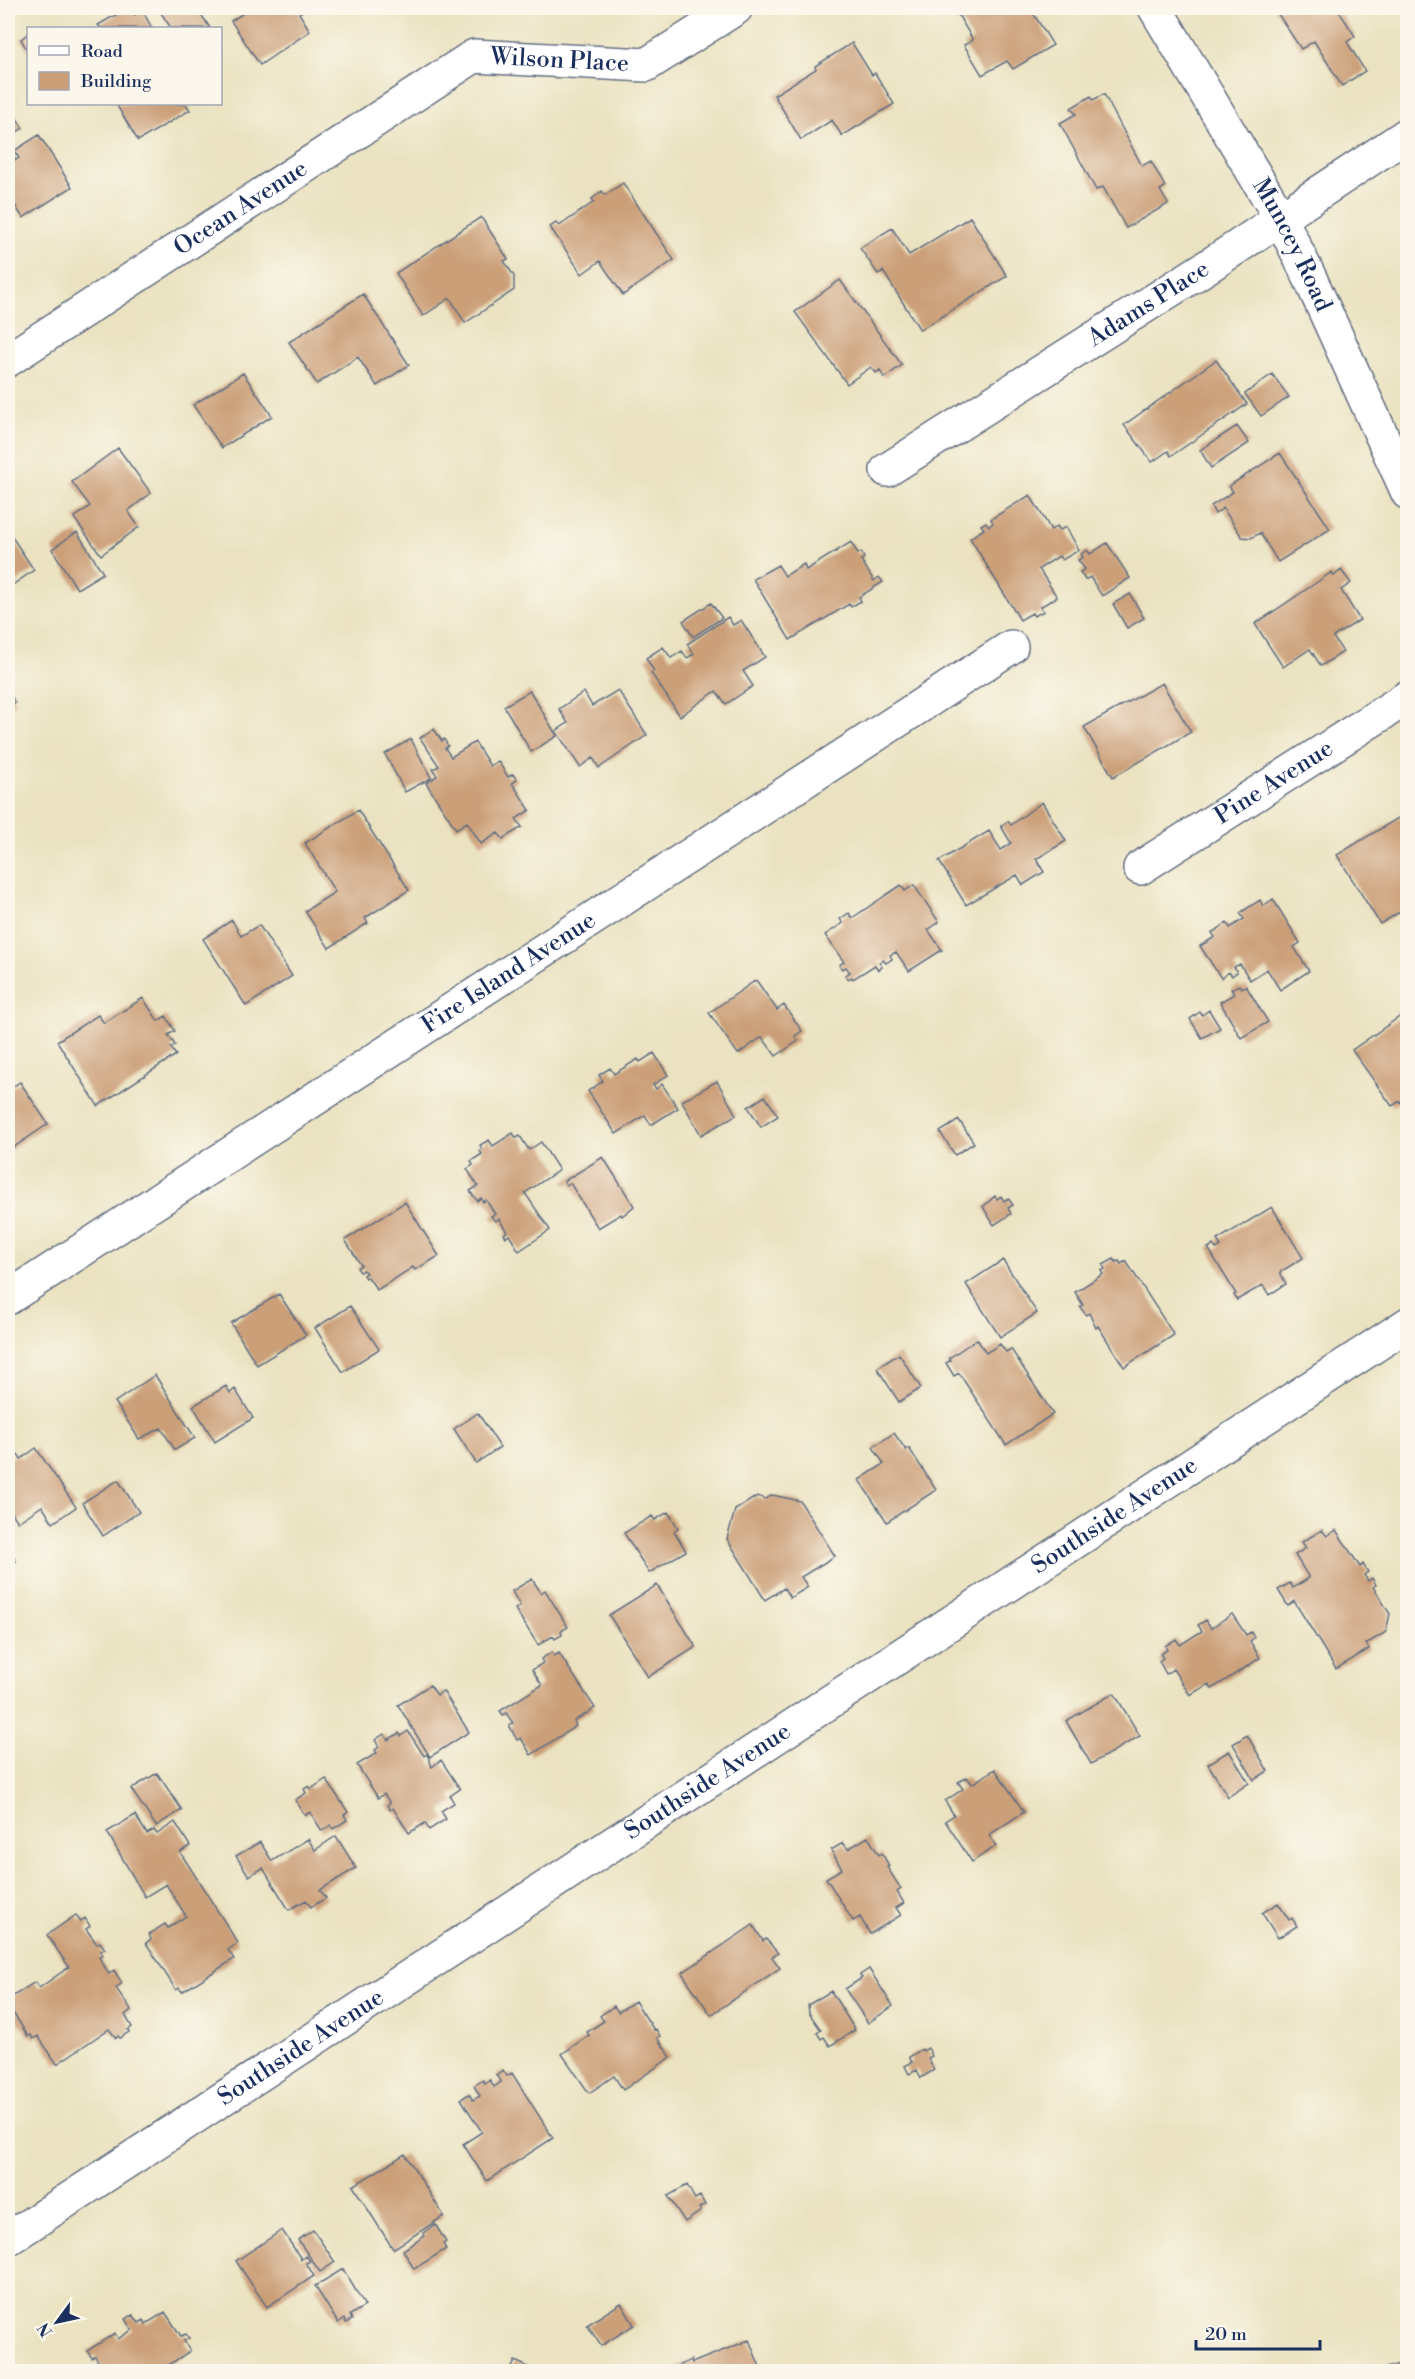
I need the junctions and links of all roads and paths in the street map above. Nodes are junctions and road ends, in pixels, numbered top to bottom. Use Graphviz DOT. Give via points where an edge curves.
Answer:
graph roads {
  1 [pos="736,8"];
  2 [pos="1155,8"];
  3 [pos="474,56"];
  4 [pos="1407,134"];
  5 [pos="1280,217"];
  6 [pos="8,360"];
  7 [pos="886,470"];
  8 [pos="1407,493"];
  9 [pos="1011,647"];
  10 [pos="1407,698"];
  11 [pos="1140,868"];
  12 [pos="8,1298"];
  13 [pos="1407,1324"];
  14 [pos="8,2239"];
  1 -- 3 [label="street, Wilson Place" via="646,65"];
  2 -- 5 [label="street, Muncey Road"];
  3 -- 6 [label="street, Ocean Avenue"];
  4 -- 5 [label="street, Adams Place"];
  5 -- 7 [label="street, Adams Place"];
  5 -- 8 [label="street, Muncey Road"];
  9 -- 12 [label="street, Fire Island Avenue"];
  10 -- 11 [label="street, Pine Avenue"];
  13 -- 14 [label="street, Southside Avenue"];
}
